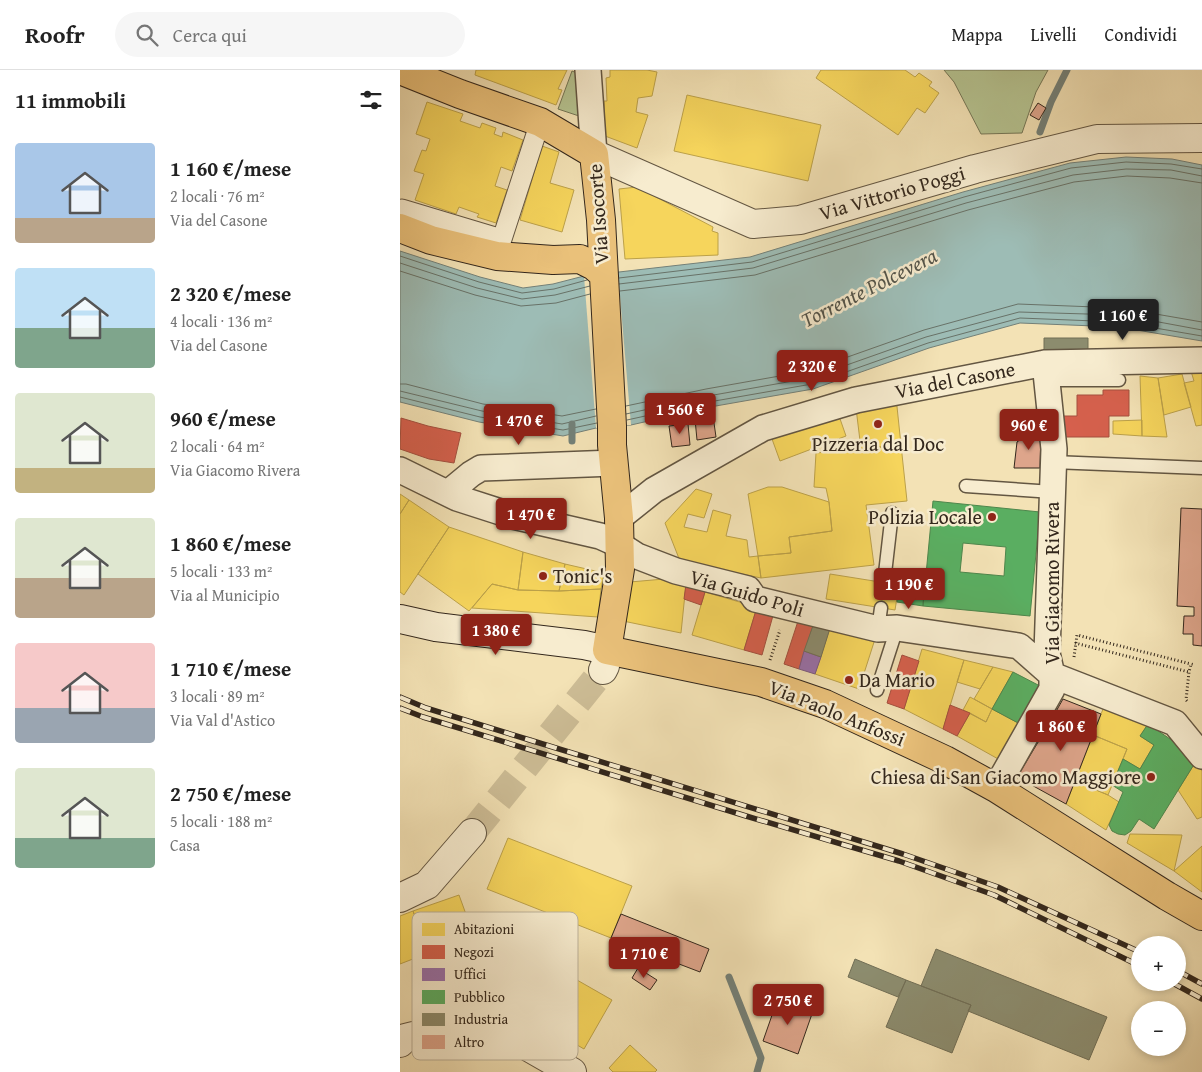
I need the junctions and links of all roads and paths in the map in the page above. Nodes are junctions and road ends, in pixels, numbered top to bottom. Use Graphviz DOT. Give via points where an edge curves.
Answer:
graph roads {
  1 [pos="400,70"];
  2 [pos="588,70"];
  3 [pos="540,122"];
  4 [pos="1202,138"];
  5 [pos="594,154"];
  6 [pos="400,210"];
  7 [pos="600,220"];
  8 [pos="400,228"];
  9 [pos="580,259"];
  10 [pos="603,274"];
  11 [pos="1202,360"];
  12 [pos="1052,374"];
  13 [pos="1119,380"];
  14 [pos="1054,462"];
  15 [pos="614,463"];
  16 [pos="1202,468"];
  17 [pos="400,470"];
  18 [pos="966,486"];
  19 [pos="1049,492"];
  20 [pos="453,496"];
  21 [pos="892,512"];
  22 [pos="619,518"];
  23 [pos="620,557"];
  24 [pos="884,582"];
  25 [pos="400,619"];
  26 [pos="781,626"];
  27 [pos="887,627"];
  28 [pos="1119,646"];
  29 [pos="772,654"];
  30 [pos="1117,654"];
  31 [pos="605,660"];
  32 [pos="1189,672"];
  33 [pos="1052,675"];
  34 [pos="877,690"];
  35 [pos="1186,700"];
  36 [pos="1175,723"];
  37 [pos="1202,726"];
  38 [pos="1202,756"];
  39 [pos="996,788"];
  40 [pos="472,833"];
  41 [pos="400,898"];
  42 [pos="1202,916"];
  43 [pos="412,1036"];
  44 [pos="400,1043"];
  45 [pos="551,1060"];
  46 [pos="572,1072"];
  1 -- 3 [label="main road, Via Isocorte"];
  2 -- 5 [label="street, Via Isocorte"];
  3 -- 5 [label="main road, Via Isocorte"];
  3 -- 6 [label="street" via="502,239"];
  4 -- 5 [label="street, Via Vittorio Poggi" via="1097,139 975,169 800,220 753,224"];
  5 -- 7 [label="main road, Via Isocorte"];
  7 -- 9 [label="main road" via="594,240"];
  7 -- 10 [label="main road, Via Isocorte"];
  8 -- 9 [label="main road" via="431,240 497,256"];
  9 -- 10 [label="main road"];
  10 -- 15 [label="main road, Via Isocorte"];
  11 -- 12 [label="street, Via del Casone"];
  12 -- 13 [label="lane"];
  12 -- 14 [label="street, Via Giacomo Rivera"];
  12 -- 22 [label="street, Via del Casone" via="856,400 763,428 654,490"];
  14 -- 16 [label="lane"];
  14 -- 19 [label="street, Via Giacomo Rivera"];
  15 -- 20 [label="street" via="481,468 471,474"];
  15 -- 22 [label="main road, Via Isocorte"];
  17 -- 20 [label="street, Via Guido Poli"];
  18 -- 19 [label="lane, Via Giacomo Rivera"];
  19 -- 33 [label="street, Via Giacomo Rivera" via="1048,653"];
  20 -- 23 [label="street, Via Guido Poli" via="513,516 600,536"];
  21 -- 24 [label="lane"];
  22 -- 23 [label="main road, Via Isocorte"];
  23 -- 27 [label="street, Via Guido Poli" via="637,556 676,571 748,589 755,599"];
  23 -- 31 [label="main road, Via Isocorte"];
  25 -- 31 [label="street, Via Paolo Anfossi" via="436,627 584,645"];
  26 -- 29 [label="path"];
  27 -- 33 [label="street, Via Guido Poli" via="1019,646"];
  27 -- 34 [label="lane"];
  28 -- 30 [label="path"];
  28 -- 30 [label="path" via="1077,635 1075,643"];
  28 -- 32 [label="path" via="1193,664"];
  30 -- 32 [label="path"];
  31 -- 39 [label="main road, Via Paolo Anfossi" via="761,682 825,704 945,760"];
  32 -- 35 [label="path"];
  33 -- 36 [label="street, Via Guido Poli"];
  33 -- 39 [label="street" via="1052,689"];
  36 -- 37 [label="street"];
  36 -- 38 [label="street, Via Guido Poli"];
  39 -- 42 [label="main road, Via Paolo Anfossi"];
  40 -- 41 [label="street" via="427,885"];
  43 -- 44 [label="street"];
  45 -- 46 [label="street"];
}
